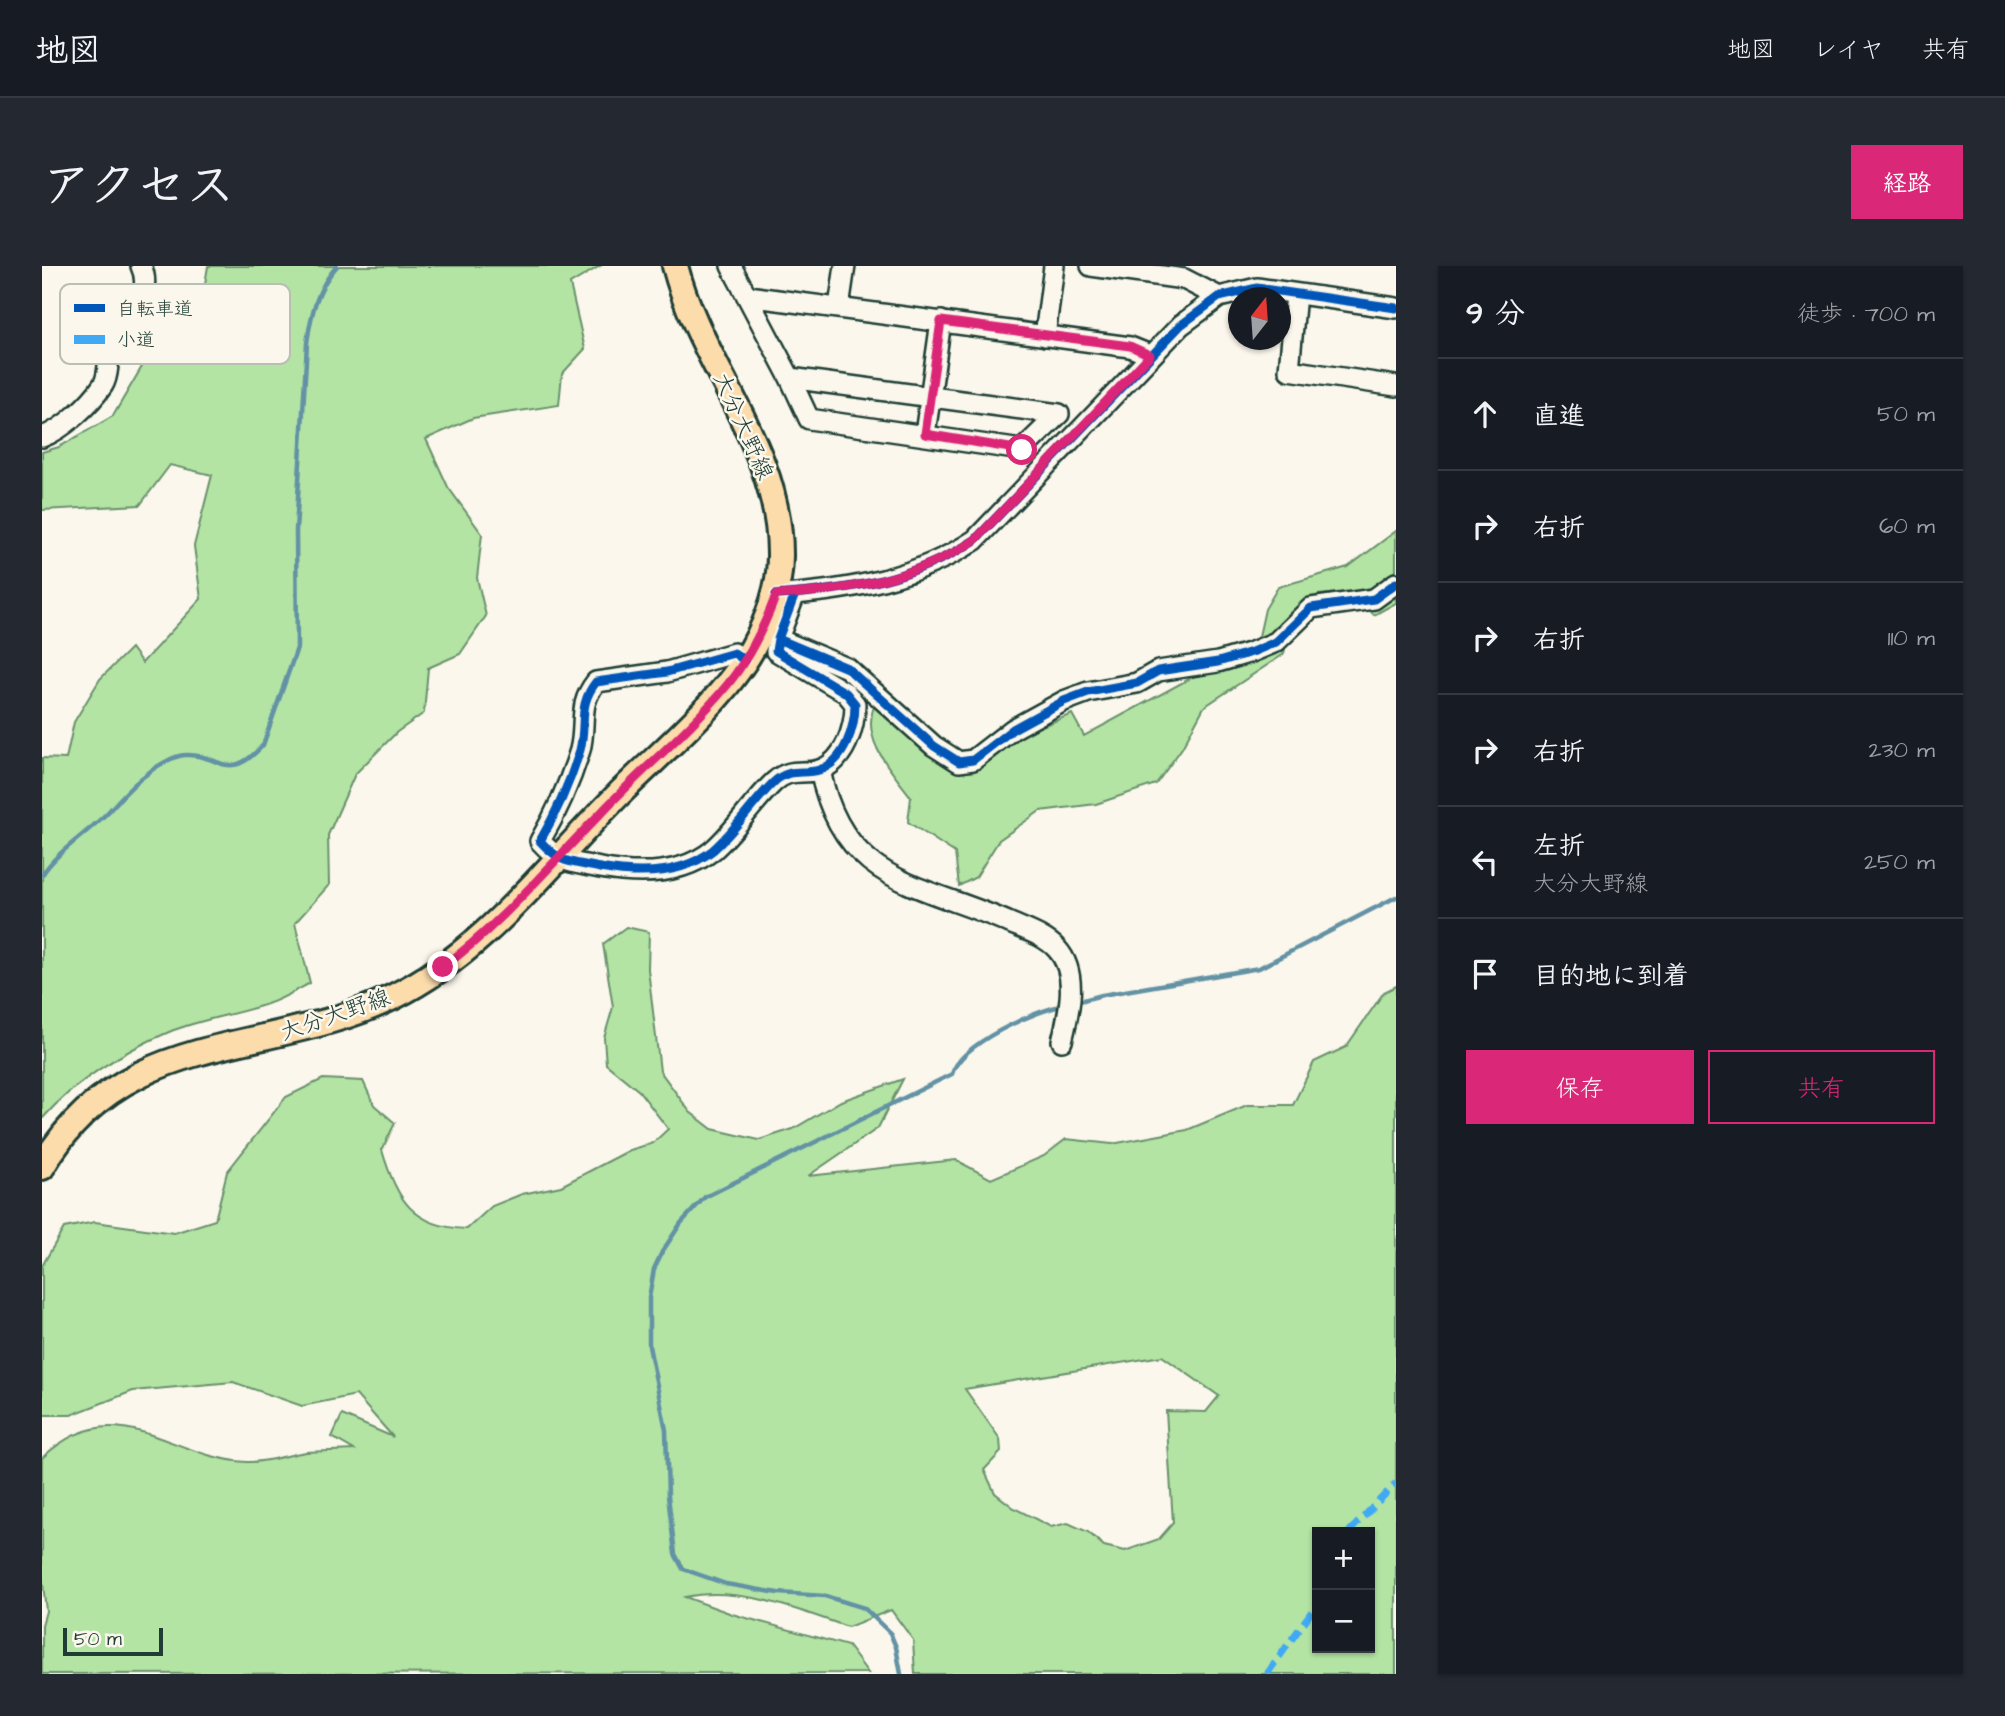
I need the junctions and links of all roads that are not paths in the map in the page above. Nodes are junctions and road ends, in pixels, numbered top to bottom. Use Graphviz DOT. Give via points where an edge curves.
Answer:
graph roads {
  1 [pos="141,266"];
  2 [pos="675,266"];
  3 [pos="731,266"];
  4 [pos="845,266"];
  5 [pos="1054,266"];
  6 [pos="1091,266"];
  7 [pos="144,284"];
  8 [pos="1296,294"];
  9 [pos="748,296"];
  10 [pos="1219,297"];
  11 [pos="839,307"];
  12 [pos="1396,308"];
  13 [pos="941,321"];
  14 [pos="1045,336"];
  15 [pos="1150,355"];
  16 [pos="108,364"];
  17 [pos="790,378"];
  18 [pos="1396,386"];
  19 [pos="930,396"];
  20 [pos="925,434"];
  21 [pos="42,437"];
  22 [pos="1396,583"];
  23 [pos="785,594"];
  24 [pos="778,639"];
  25 [pos="744,660"];
  26 [pos="820,770"];
  27 [pos="557,859"];
  28 [pos="1062,1041"];
  29 [pos="42,1167"];
  1 -- 7 [label="street"];
  2 -- 23 [label="main road, 大分大野線" via="692,314 768,477"];
  3 -- 9 [label="street"];
  4 -- 11 [label="street"];
  5 -- 14 [label="street"];
  6 -- 10 [label="street" via="1184,279"];
  8 -- 10 [label="street" via="1257,288"];
  8 -- 12 [label="street"];
  8 -- 18 [label="street" via="1289,370"];
  9 -- 11 [label="street"];
  9 -- 17 [label="street"];
  10 -- 15 [label="street" via="1199,309"];
  11 -- 13 [label="street"];
  13 -- 14 [label="street"];
  13 -- 19 [label="street"];
  14 -- 15 [label="street" via="1130,346"];
  15 -- 23 [label="street" via="975,540 908,575"];
  16 -- 21 [label="street" via="105,383"];
  17 -- 19 [label="street"];
  17 -- 20 [label="street" via="809,419"];
  19 -- 20 [label="street"];
  19 -- 20 [label="street" via="1059,414 1022,450"];
  22 -- 24 [label="street" via="1374,599 1311,608 1276,642 1252,652 1158,671 1137,683 1064,701 1013,729 973,760 959,762 934,746 846,668"];
  23 -- 24 [label="street"];
  23 -- 25 [label="main road, 大分大野線"];
  24 -- 26 [label="street" via="776,651 846,693 855,704 853,733"];
  25 -- 27 [label="main road, 大分大野線" via="728,684"];
  25 -- 27 [label="street" via="734,653 667,672 596,682 586,695 580,748 562,800 540,841"];
  26 -- 27 [label="street" via="796,770 776,780 711,852 680,867 649,874"];
  26 -- 28 [label="street" via="835,820 865,857 900,881 997,917 1042,937 1058,950 1071,989"];
  27 -- 29 [label="main road, 大分大野線" via="475,943 395,996 328,1022 217,1045 159,1064 81,1114"];
}
